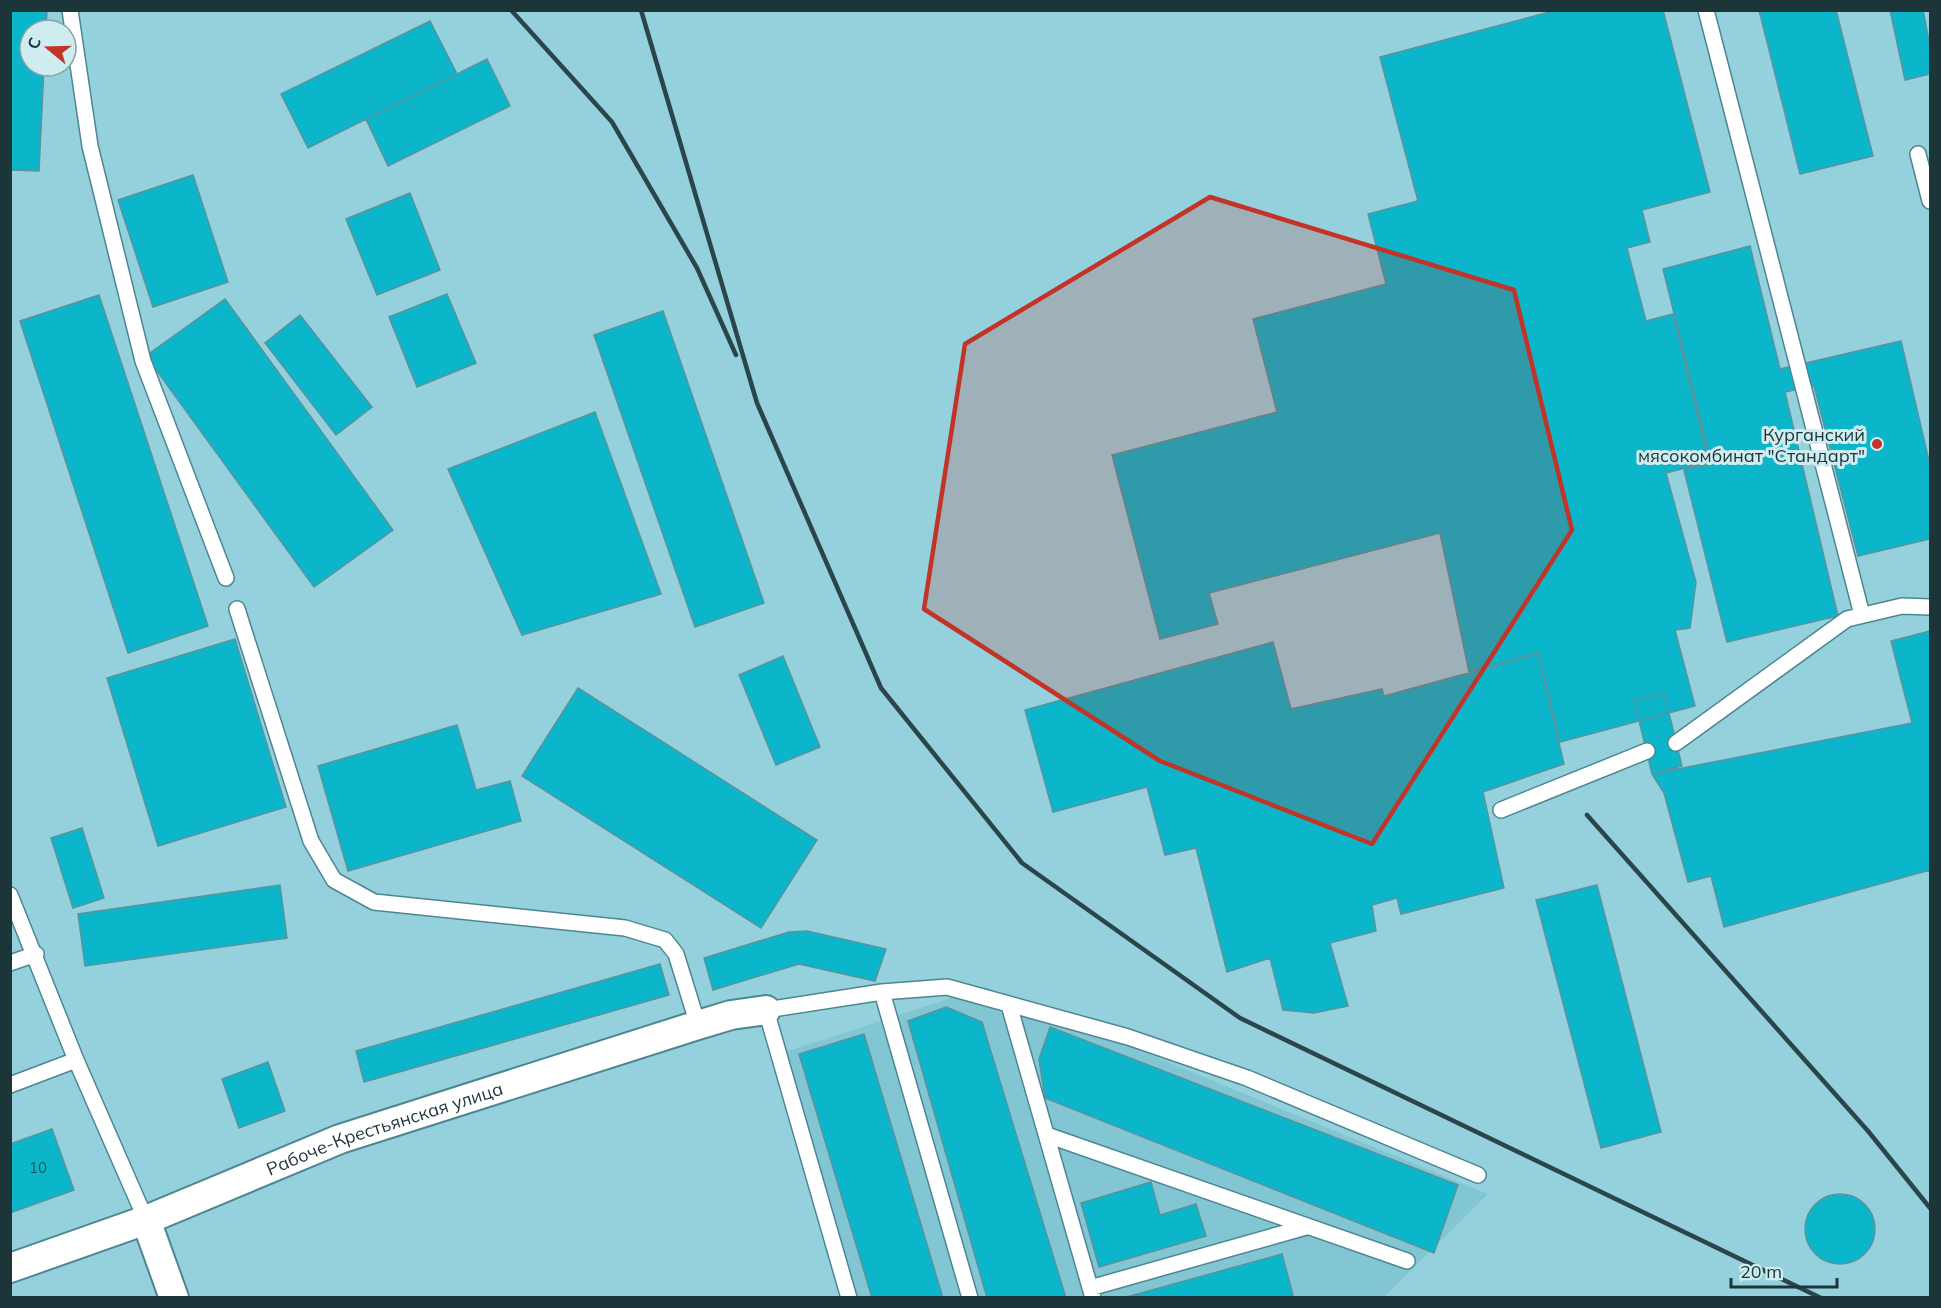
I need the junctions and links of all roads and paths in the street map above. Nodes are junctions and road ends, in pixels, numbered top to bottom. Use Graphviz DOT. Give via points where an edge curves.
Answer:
graph roads {
  1 [pos="70,10"];
  2 [pos="1706,10"];
  3 [pos="1918,154"];
  4 [pos="1930,201"];
  5 [pos="226,578"];
  6 [pos="1930,607"];
  7 [pos="237,609"];
  8 [pos="1862,615"];
  9 [pos="1676,743"];
  10 [pos="1647,751"];
  11 [pos="1501,810"];
  12 [pos="10,895"];
  13 [pos="36,954"];
  14 [pos="10,963"];
  15 [pos="882,992"];
  16 [pos="1009,1005"];
  17 [pos="766,1010"];
  18 [pos="698,1024"];
  19 [pos="76,1060"];
  20 [pos="10,1085"];
  21 [pos="1047,1134"];
  22 [pos="1479,1175"];
  23 [pos="146,1220"];
  24 [pos="1306,1227"];
  25 [pos="1407,1261"];
  26 [pos="10,1268"];
  27 [pos="1092,1293"];
  28 [pos="174,1298"];
  29 [pos="849,1298"];
  30 [pos="970,1298"];
  1 -- 5 [label="lane" via="90,146 143,362"];
  2 -- 8 [label="lane"];
  3 -- 4 [label="lane"];
  6 -- 8 [label="lane" via="1902,606"];
  7 -- 18 [label="lane" via="311,840 334,880 374,903 625,928 665,940 676,954"];
  8 -- 9 [label="lane" via="1847,619"];
  10 -- 11 [label="lane"];
  12 -- 13 [label="lane"];
  13 -- 14 [label="lane"];
  13 -- 19 [label="lane"];
  15 -- 16 [label="lane" via="947,987"];
  15 -- 17 [label="lane"];
  15 -- 30 [label="lane"];
  16 -- 21 [label="lane"];
  16 -- 22 [label="lane" via="1128,1037 1247,1078"];
  17 -- 18 [label="street, Рабоче-Крестьянская улица"];
  17 -- 29 [label="lane"];
  18 -- 23 [label="street, Рабоче-Крестьянская улица" via="340,1139"];
  19 -- 20 [label="lane"];
  19 -- 23 [label="lane"];
  21 -- 24 [label="lane"];
  21 -- 27 [label="lane"];
  23 -- 26 [label="street, Рабоче-Крестьянская улица"];
  23 -- 28 [label="street"];
  24 -- 25 [label="lane"];
  24 -- 27 [label="lane"];
}
